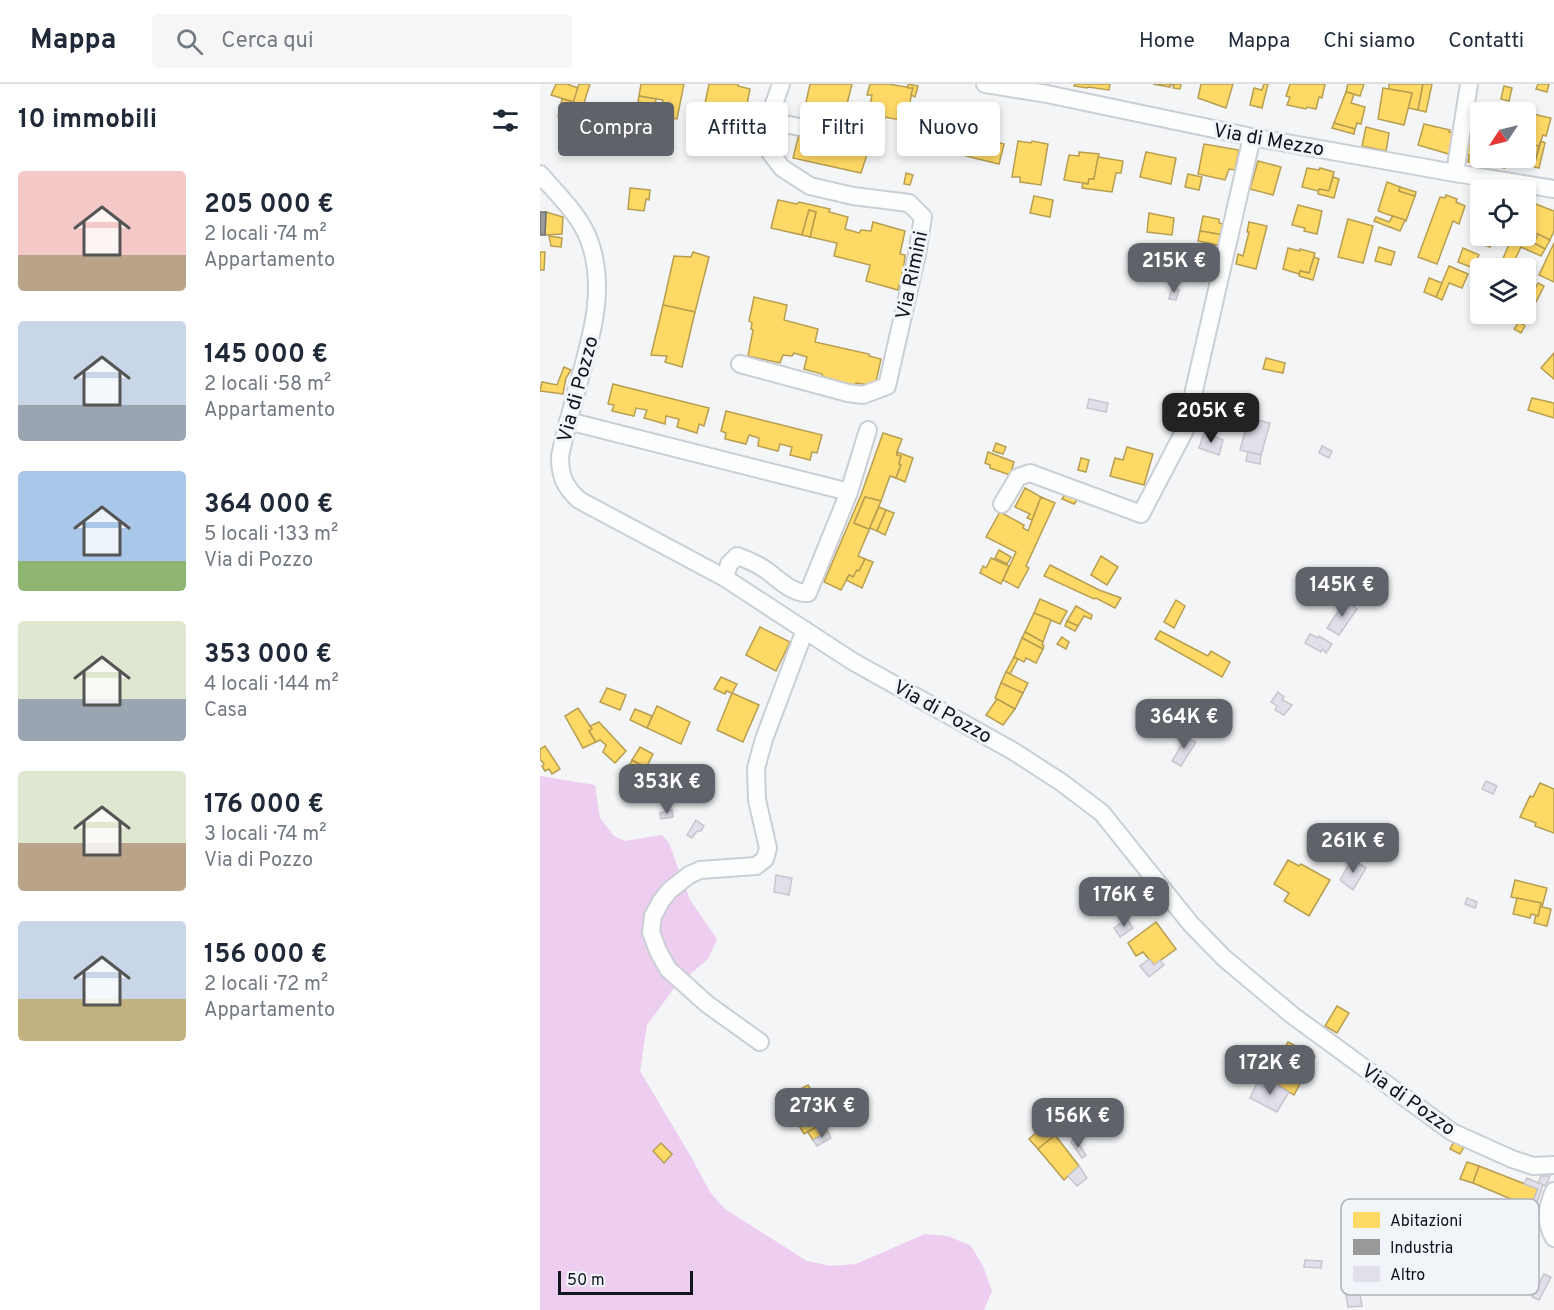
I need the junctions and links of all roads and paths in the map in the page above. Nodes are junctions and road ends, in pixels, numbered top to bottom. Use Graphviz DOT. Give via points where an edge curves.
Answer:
graph roads {
  1 [pos="781,84"];
  2 [pos="985,84"];
  3 [pos="1469,84"];
  4 [pos="775,102"];
  5 [pos="1252,137"];
  6 [pos="774,156"];
  7 [pos="1455,173"];
  8 [pos="540,174"];
  9 [pos="1554,189"];
  10 [pos="740,364"];
  11 [pos="568,421"];
  12 [pos="868,430"];
  13 [pos="849,492"];
  14 [pos="1002,504"];
  15 [pos="725,578"];
  16 [pos="805,630"];
  17 [pos="759,1042"];
  18 [pos="1554,1165"];
  19 [pos="1554,1191"];
  20 [pos="1554,1238"];
  1 -- 4 [label="street, Via Rimini"];
  2 -- 5 [label="street, Via di Mezzo"];
  3 -- 7 [label="street"];
  5 -- 7 [label="street, Via di Mezzo"];
  5 -- 14 [label="street" via="1185,430 1141,514 1030,473 1018,477"];
  6 -- 10 [label="street, Via Rimini" via="782,168 810,186 853,196 909,202 923,217 918,254 887,386 863,395 848,393"];
  7 -- 9 [label="street, Via di Mezzo"];
  8 -- 11 [label="street, Via di Pozzo" via="577,218 589,239 597,272 594,323"];
  11 -- 13 [label="street"];
  11 -- 15 [label="street, Via di Pozzo" via="560,469 563,481 579,500"];
  12 -- 13 [label="street"];
  13 -- 15 [label="street" via="808,593 800,593 762,567 737,556 729,564"];
  15 -- 16 [label="street, Via di Pozzo"];
  16 -- 17 [label="street" via="756,768 757,800 768,848 765,860 756,866 700,870 689,875 661,901 653,916 651,932 668,969"];
  16 -- 18 [label="street, Via di Pozzo" via="852,661 1013,751 1102,813 1190,923 1224,958 1292,1015 1452,1132 1533,1166"];
  19 -- 20 [label="street" via="1547,1212"];
}
